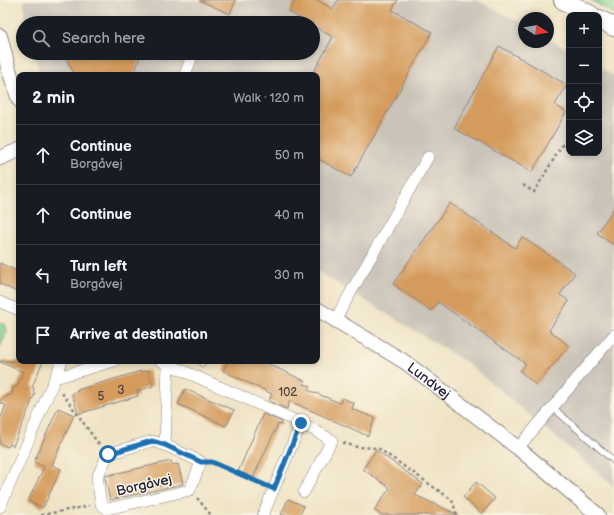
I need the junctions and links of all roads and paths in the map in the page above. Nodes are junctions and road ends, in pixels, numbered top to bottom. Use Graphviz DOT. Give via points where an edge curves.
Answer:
graph roads {
  1 [pos="563,0"];
  2 [pos="585,12"];
  3 [pos="602,21"];
  4 [pos="614,28"];
  5 [pos="0,36"];
  6 [pos="191,60"];
  7 [pos="186,72"];
  8 [pos="16,91"];
  9 [pos="566,139"];
  10 [pos="16,151"];
  11 [pos="428,157"];
  12 [pos="0,158"];
  13 [pos="522,185"];
  14 [pos="0,302"];
  15 [pos="16,309"];
  16 [pos="320,311"];
  17 [pos="335,320"];
  18 [pos="614,335"];
  19 [pos="61,364"];
  20 [pos="104,364"];
  21 [pos="166,364"];
  22 [pos="170,364"];
  23 [pos="55,378"];
  24 [pos="552,407"];
  25 [pos="301,423"];
  26 [pos="332,440"];
  27 [pos="165,445"];
  28 [pos="518,448"];
  29 [pos="108,454"];
  30 [pos="614,461"];
  31 [pos="201,462"];
  32 [pos="274,489"];
  33 [pos="190,490"];
  34 [pos="304,492"];
  35 [pos="101,504"];
  36 [pos="0,507"];
  37 [pos="41,515"];
  38 [pos="211,515"];
  39 [pos="263,515"];
  40 [pos="457,515"];
  41 [pos="598,515"];
  1 -- 2 [label="main road"];
  3 -- 4 [label="main road"];
  5 -- 8 [label="street"];
  6 -- 7 [label="street"];
  9 -- 13 [label="path" via="534,192"];
  10 -- 12 [label="street"];
  11 -- 17 [label="street"];
  14 -- 15 [label="street"];
  16 -- 17 [label="street, Lundvej"];
  17 -- 28 [label="street, Lundvej" via="405,362"];
  18 -- 24 [label="street"];
  19 -- 23 [label="street"];
  20 -- 23 [label="street"];
  21 -- 27 [label="street"];
  22 -- 25 [label="street"];
  23 -- 29 [label="path" via="58,387 90,434"];
  23 -- 36 [label="street"];
  24 -- 28 [label="street"];
  24 -- 30 [label="lane"];
  25 -- 26 [label="street"];
  25 -- 32 [label="street"];
  26 -- 34 [label="street"];
  26 -- 40 [label="path" via="357,447 378,448 452,500"];
  27 -- 29 [label="street" via="152,441"];
  27 -- 31 [label="street"];
  28 -- 41 [label="street, Lundvej"];
  29 -- 35 [label="street, Borgåvej" via="96,478"];
  31 -- 32 [label="path" via="212,462"];
  31 -- 33 [label="street, Borgåvej"];
  32 -- 39 [label="street"];
  33 -- 35 [label="street, Borgåvej" via="107,509"];
  33 -- 38 [label="path"];
  35 -- 37 [label="path"];
}
